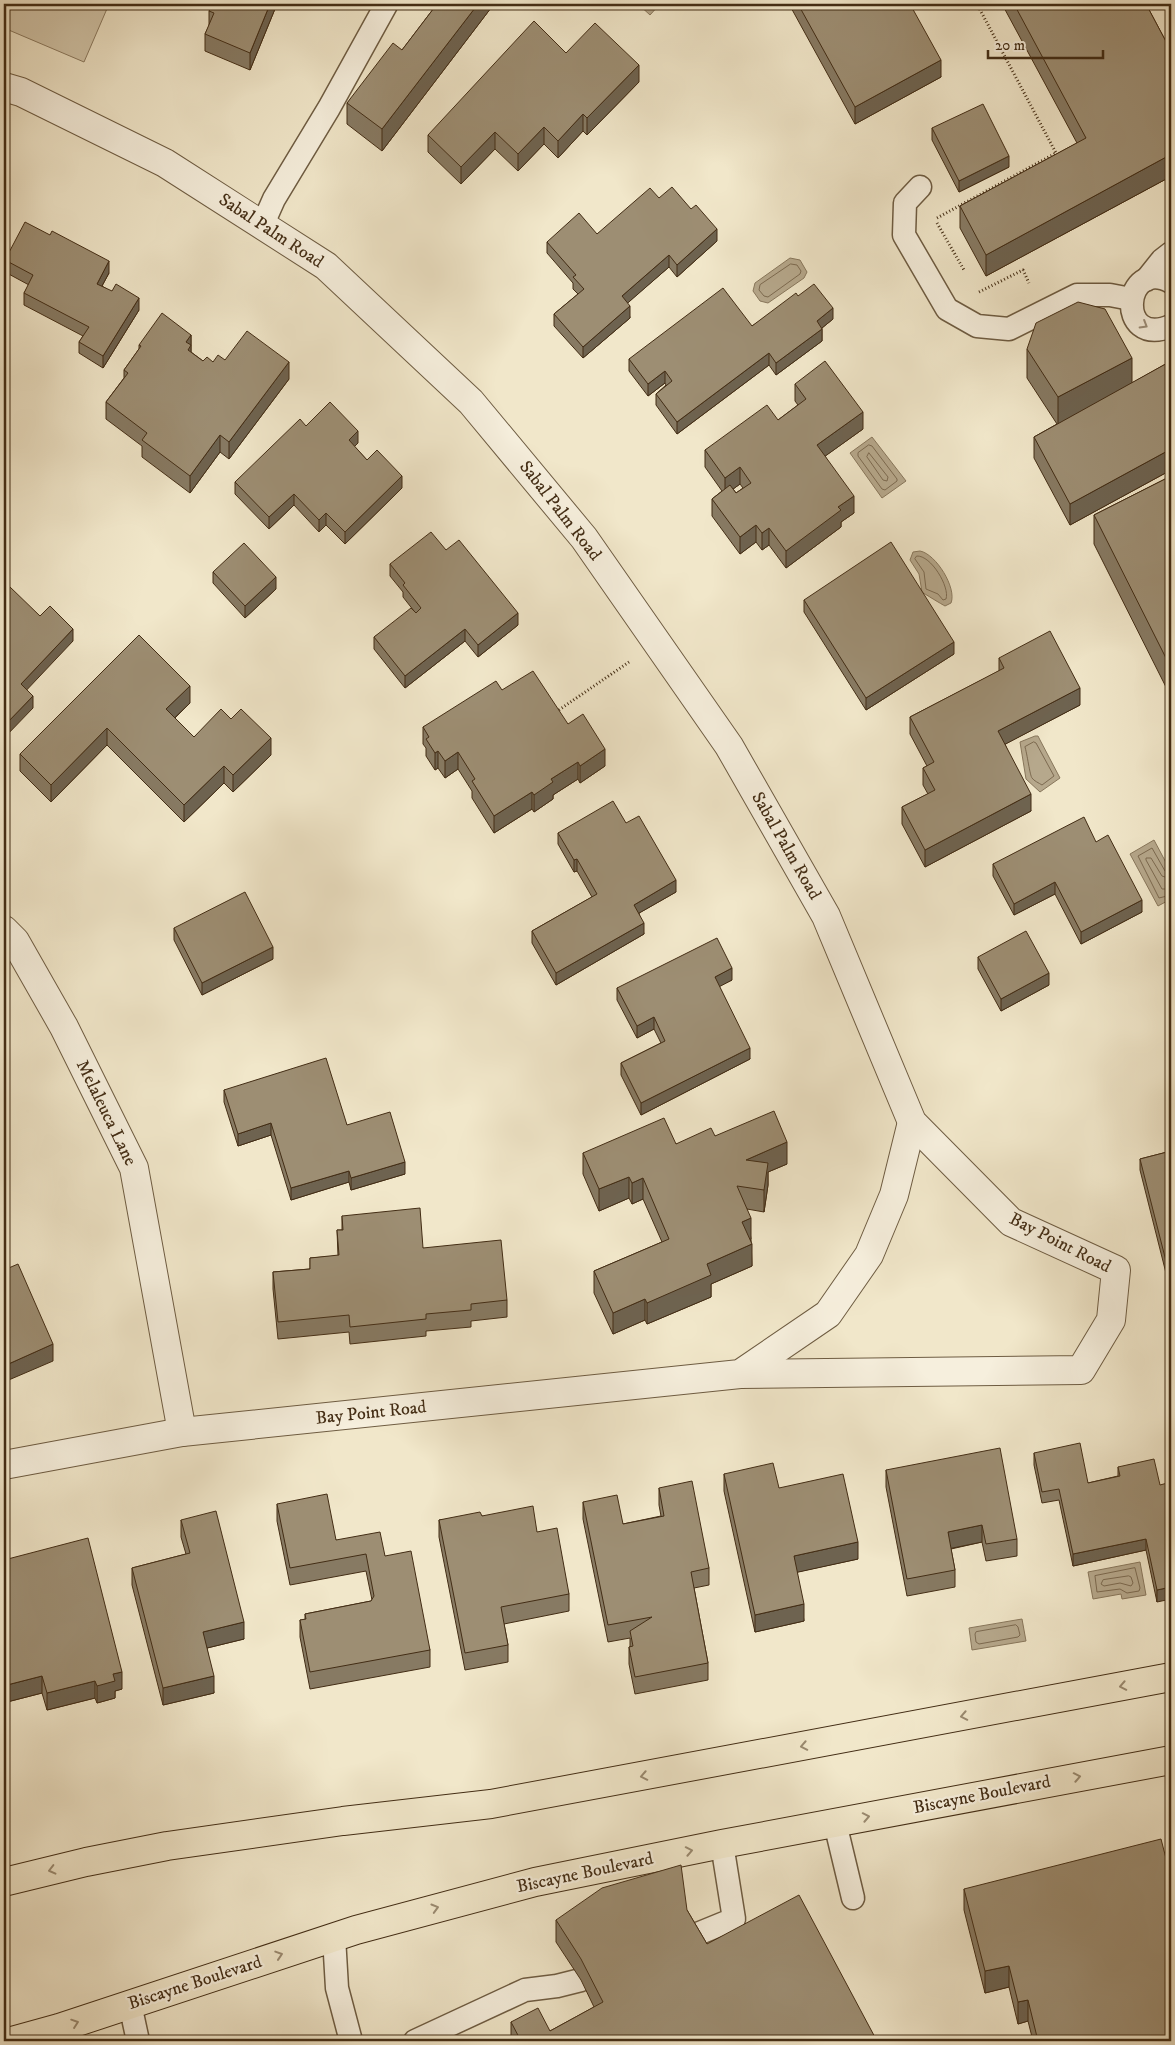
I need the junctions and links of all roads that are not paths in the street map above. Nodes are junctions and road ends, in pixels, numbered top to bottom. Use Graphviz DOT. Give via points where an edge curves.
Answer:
graph roads {
  1 [pos="386,5"];
  2 [pos="4,87"];
  3 [pos="920,187"];
  4 [pos="262,226"];
  5 [pos="1171,253"];
  6 [pos="1163,279"];
  7 [pos="1131,299"];
  8 [pos="1171,326"];
  9 [pos="4,930"];
  10 [pos="912,1122"];
  11 [pos="740,1374"];
  12 [pos="182,1432"];
  13 [pos="4,1465"];
  14 [pos="1171,1677"];
  15 [pos="1171,1760"];
  16 [pos="835,1823"];
  17 [pos="722,1844"];
  18 [pos="4,1882"];
  19 [pos="853,1898"];
  20 [pos="334,1937"];
  21 [pos="690,1937"];
  22 [pos="581,1980"];
  23 [pos="130,2004"];
  24 [pos="12,2041"];
  25 [pos="138,2041"];
  26 [pos="351,2041"];
  27 [pos="415,2041"];
  1 -- 4 [label="lane" via="274,198"];
  2 -- 4 [label="street, Sabal Palm Road" via="21,92 165,163"];
  3 -- 7 [label="lane" via="905,203 904,234 947,308 977,326 1009,329 1077,295"];
  4 -- 10 [label="street, Sabal Palm Road" via="326,266 472,402 584,538 729,746 826,916"];
  5 -- 6 [label="lane" via="1162,260"];
  6 -- 7 [label="lane" via="1139,284"];
  7 -- 8 [label="lane, one-way" via="1133,316 1146,328 1155,330"];
  9 -- 12 [label="street, Melaleuca Lane" via="15,941 64,1027 134,1168"];
  10 -- 11 [label="street, Bay Point Road" via="894,1195 869,1255 828,1314"];
  10 -- 11 [label="street, Bay Point Road" via="1011,1222 1116,1270 1111,1320 1081,1370"];
  11 -- 12 [label="street, Bay Point Road"];
  12 -- 13 [label="street, Bay Point Road"];
  14 -- 18 [label="main road, one-way" via="501,1803 167,1846"];
  16 -- 15 [label="main road, Biscayne Boulevard, one-way"];
  16 -- 17 [label="main road, Biscayne Boulevard"];
  16 -- 19 [label="lane"];
  20 -- 17 [label="main road, Biscayne Boulevard, one-way" via="535,1882"];
  17 -- 21 [label="lane" via="739,1927"];
  23 -- 20 [label="main road, Biscayne Boulevard, one-way"];
  20 -- 26 [label="lane" via="337,1988"];
  22 -- 27 [label="lane" via="525,1990"];
  24 -- 23 [label="main road, Biscayne Boulevard, one-way"];
  23 -- 25 [label="lane"];
}
